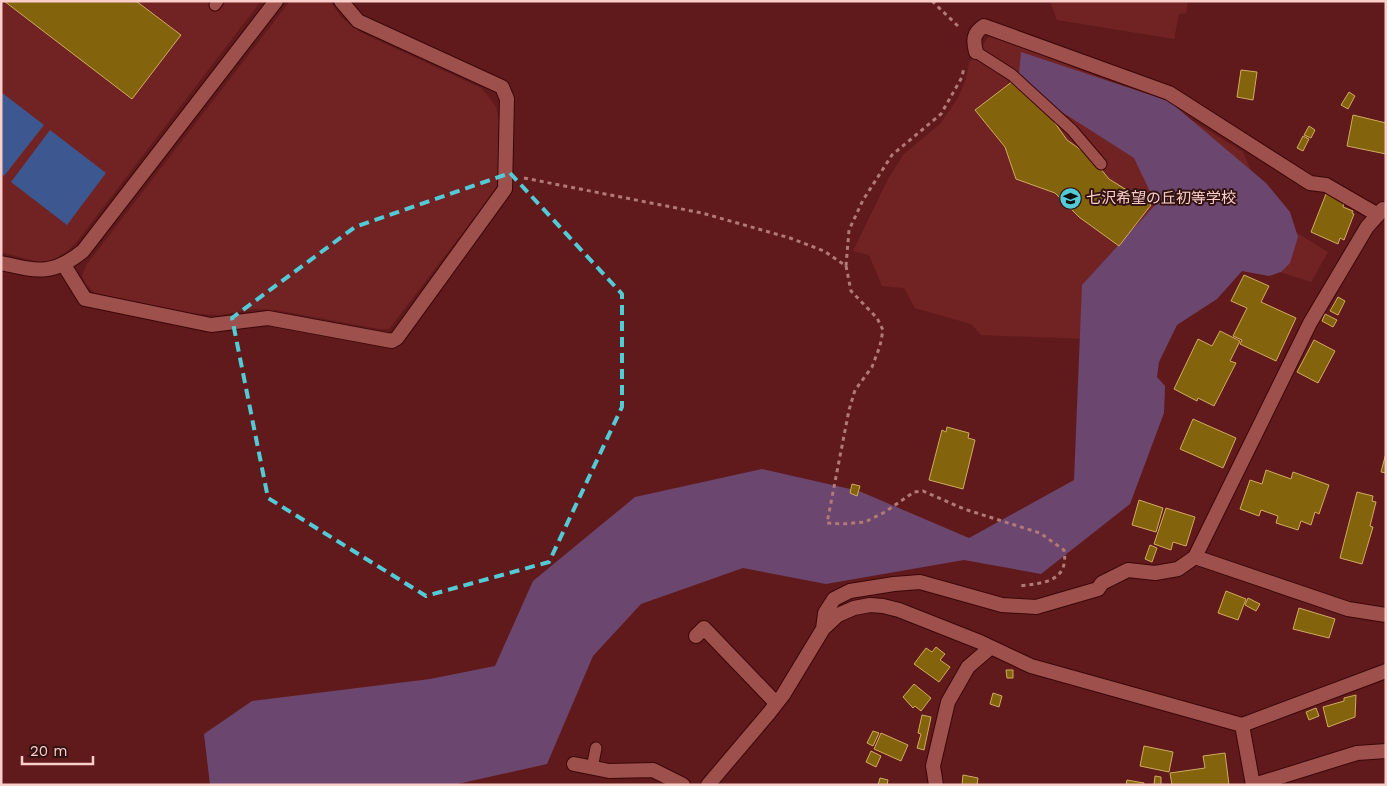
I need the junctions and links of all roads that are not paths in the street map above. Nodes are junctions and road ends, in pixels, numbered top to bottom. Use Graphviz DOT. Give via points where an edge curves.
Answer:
graph roads {
  1 [pos="276,1"];
  2 [pos="341,1"];
  3 [pos="975,46"];
  4 [pos="1101,164"];
  5 [pos="1383,210"];
  6 [pos="1,263"];
  7 [pos="64,265"];
  8 [pos="1195,557"];
  9 [pos="1386,615"];
  10 [pos="822,629"];
  11 [pos="696,636"];
  12 [pos="990,648"];
  13 [pos="1386,671"];
  14 [pos="776,703"];
  15 [pos="1242,725"];
  16 [pos="596,748"];
  17 [pos="1386,751"];
  18 [pos="574,764"];
  19 [pos="592,768"];
  20 [pos="683,785"];
  21 [pos="708,785"];
  22 [pos="936,785"];
  23 [pos="1254,785"];
  1 -- 7 [label="street" via="83,251"];
  2 -- 7 [label="street" via="358,21 502,87 507,99 505,189 397,338 392,341 268,318 211,325 85,299"];
  3 -- 4 [label="lane" via="1072,130"];
  3 -- 5 [label="street" via="977,31 984,26 1169,93 1310,183 1326,184"];
  5 -- 8 [label="street" via="1367,228 1310,323"];
  6 -- 7 [label="street" via="32,270"];
  8 -- 9 [label="street" via="1348,608"];
  8 -- 10 [label="street" via="1178,569 1155,572 1128,570 1102,583 1098,590 1036,608 1002,604 920,582 850,591 834,599 825,613"];
  10 -- 12 [label="street" via="854,608 882,606"];
  10 -- 14 [label="street"];
  11 -- 14 [label="street" via="704,628"];
  12 -- 15 [label="street" via="1031,666"];
  12 -- 22 [label="street" via="968,667 948,702 933,766"];
  13 -- 15 [label="street"];
  14 -- 21 [label="street"];
  15 -- 23 [label="street"];
  16 -- 19 [label="lane"];
  17 -- 23 [label="street" via="1357,753"];
  18 -- 19 [label="street"];
  19 -- 20 [label="street" via="654,770"];
}
